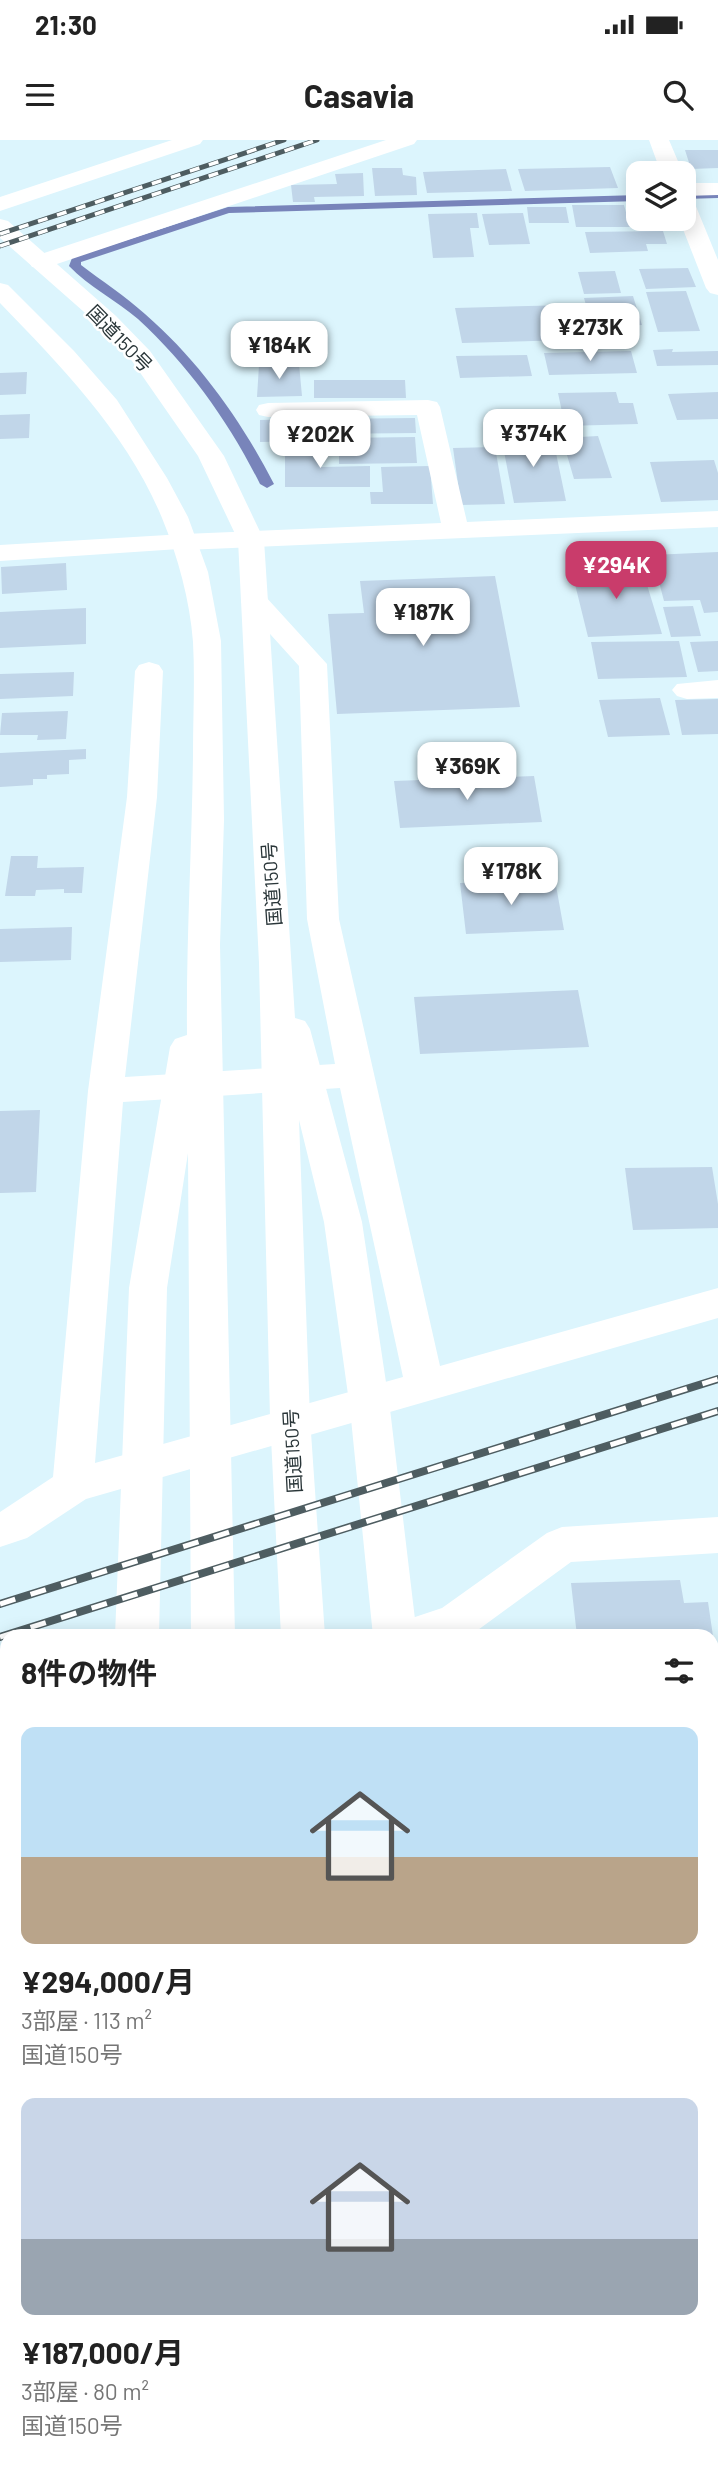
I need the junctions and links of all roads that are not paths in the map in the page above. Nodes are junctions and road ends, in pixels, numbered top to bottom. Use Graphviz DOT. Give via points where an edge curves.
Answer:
graph roads {
  1 [pos="193,140"];
  2 [pos="407,140"];
  3 [pos="659,140"];
  4 [pos="667,161"];
  5 [pos="718,189"];
  6 [pos="696,190"];
  7 [pos="0,204"];
  8 [pos="0,226"];
  9 [pos="695,231"];
  10 [pos="40,262"];
  11 [pos="718,288"];
  12 [pos="0,290"];
  13 [pos="268,410"];
  14 [pos="718,519"];
  15 [pos="456,531"];
  16 [pos="251,540"];
  17 [pos="184,542"];
  18 [pos="0,553"];
  19 [pos="255,602"];
  20 [pos="149,671"];
  21 [pos="718,689"];
  22 [pos="687,690"];
  23 [pos="203,945"];
  24 [pos="276,963"];
  25 [pos="355,1075"];
  26 [pos="106,1091"];
  27 [pos="718,1303"];
  28 [pos="425,1386"];
  29 [pos="73,1486"];
  30 [pos="0,1530"];
  31 [pos="718,1535"];
  32 [pos="137,1629"];
  33 [pos="213,1629"];
  34 [pos="303,1629"];
  35 [pos="395,1629"];
  36 [pos="457,1629"];
  1 -- 7 [label="main road"];
  2 -- 10 [label="main road"];
  3 -- 4 [label="main road"];
  5 -- 6 [label="main road"];
  8 -- 10 [label="main road, 国道150号"];
  9 -- 11 [label="main road"];
  10 -- 16 [label="main road, 国道150号" via="141,356 211,456"];
  12 -- 17 [label="main road" via="108,405 170,508"];
  13 -- 15 [label="main road" via="428,407"];
  14 -- 15 [label="main road"];
  15 -- 16 [label="main road"];
  16 -- 17 [label="main road"];
  16 -- 19 [label="main road, 国道150号"];
  17 -- 18 [label="main road"];
  17 -- 23 [label="main road" via="207,641"];
  19 -- 24 [label="main road, 国道150号"];
  19 -- 25 [label="main road" via="313,664 323,919"];
  20 -- 26 [label="main road" via="142,797"];
  21 -- 22 [label="main road"];
  23 -- 32 [label="main road" via="148,1287"];
  23 -- 33 [label="main road"];
  24 -- 34 [label="main road, 国道150号" via="290,1418"];
  24 -- 35 [label="main road" via="344,1222"];
  25 -- 26 [label="main road"];
  25 -- 28 [label="main road"];
  26 -- 29 [label="main road"];
  27 -- 28 [label="main road"];
  28 -- 29 [label="main road"];
  29 -- 30 [label="main road"];
  31 -- 36 [label="main road" via="562,1545"];
}
